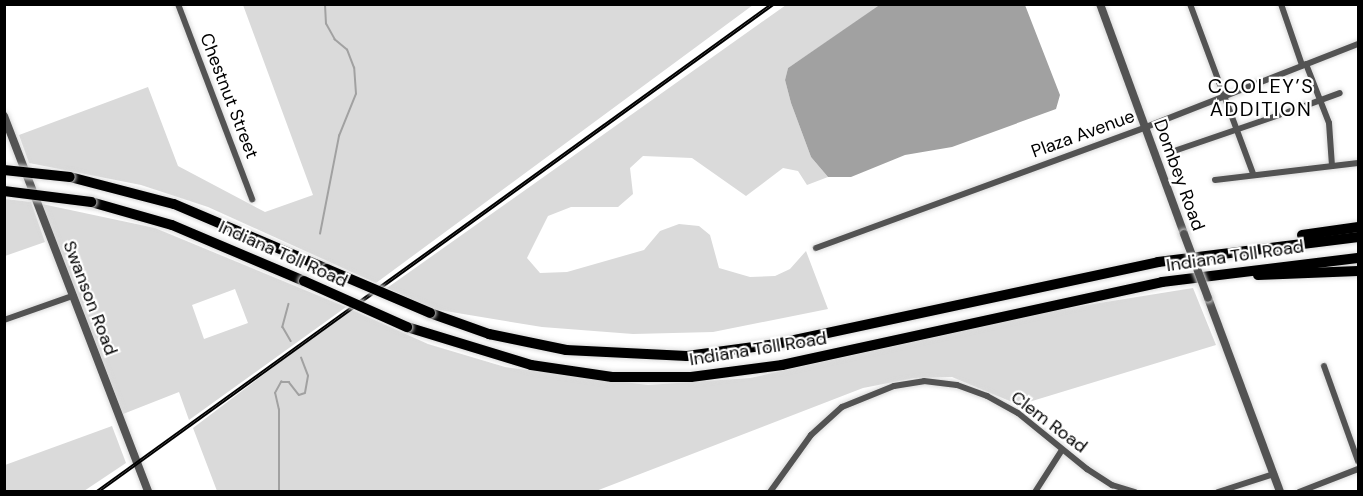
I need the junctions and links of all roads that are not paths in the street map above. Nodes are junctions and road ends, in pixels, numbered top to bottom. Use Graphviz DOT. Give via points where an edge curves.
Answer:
graph roads {
  1 [pos="178,4"];
  2 [pos="1100,4"];
  3 [pos="1190,4"];
  4 [pos="1281,4"];
  5 [pos="1359,44"];
  6 [pos="1304,65"];
  7 [pos="1340,93"];
  8 [pos="1224,95"];
  9 [pos="1320,100"];
  10 [pos="1288,112"];
  11 [pos="4,116"];
  12 [pos="1279,116"];
  13 [pos="1146,128"];
  14 [pos="1237,129"];
  15 [pos="1177,150"];
  16 [pos="1359,163"];
  17 [pos="1332,166"];
  18 [pos="4,170"];
  19 [pos="1253,173"];
  20 [pos="1215,180"];
  21 [pos="4,191"];
  22 [pos="252,199"];
  23 [pos="1359,228"];
  24 [pos="1359,237"];
  25 [pos="816,248"];
  26 [pos="1209,253"];
  27 [pos="1359,258"];
  28 [pos="1359,271"];
  29 [pos="1162,282"];
  30 [pos="72,296"];
  31 [pos="4,320"];
  32 [pos="1324,366"];
  33 [pos="1062,450"];
  34 [pos="1359,461"];
  35 [pos="1359,469"];
  36 [pos="1274,474"];
  37 [pos="148,492"];
  38 [pos="770,492"];
  39 [pos="1035,492"];
  40 [pos="1135,492"];
  41 [pos="1218,492"];
  42 [pos="1280,492"];
  43 [pos="1299,492"];
  1 -- 22 [label="street, Chestnut Street"];
  2 -- 13 [label="street, Dombey Road"];
  3 -- 8 [label="street"];
  4 -- 6 [label="street"];
  5 -- 6 [label="street, Plaza Avenue"];
  6 -- 8 [label="street, Plaza Avenue"];
  6 -- 9 [label="street"];
  7 -- 9 [label="street"];
  8 -- 13 [label="street, Plaza Avenue"];
  8 -- 14 [label="street"];
  9 -- 10 [label="street"];
  9 -- 17 [label="street" via="1329,123"];
  11 -- 30 [label="street, Swanson Road"];
  12 -- 14 [label="street"];
  13 -- 25 [label="street, Plaza Avenue"];
  13 -- 36 [label="street, Dombey Road, bridge"];
  14 -- 15 [label="street"];
  14 -- 19 [label="street"];
  16 -- 17 [label="street"];
  17 -- 19 [label="street"];
  18 -- 26 [label="highway, Indiana Toll Road, bridge" via="70,177 174,204 430,313 489,334 566,350 687,356 776,344 1095,273"];
  19 -- 20 [label="street"];
  21 -- 29 [label="highway, Indiana Toll Road, bridge" via="91,202 172,225 407,327 531,365 612,377 691,377 782,365"];
  23 -- 26 [label="highway" via="1249,242"];
  24 -- 26 [label="highway, Indiana Toll Road"];
  27 -- 29 [label="highway, Indiana Toll Road"];
  28 -- 29 [label="highway"];
  30 -- 31 [label="street"];
  30 -- 37 [label="street, Swanson Road"];
  32 -- 34 [label="street"];
  33 -- 38 [label="street, Clem Road" via="1018,413 987,396 957,385 924,381 894,386 842,407 811,435"];
  33 -- 39 [label="street"];
  33 -- 40 [label="street, Clem Road" via="1112,485"];
  35 -- 43 [label="street"];
  36 -- 41 [label="street"];
  36 -- 42 [label="street, Dombey Road"];
}
